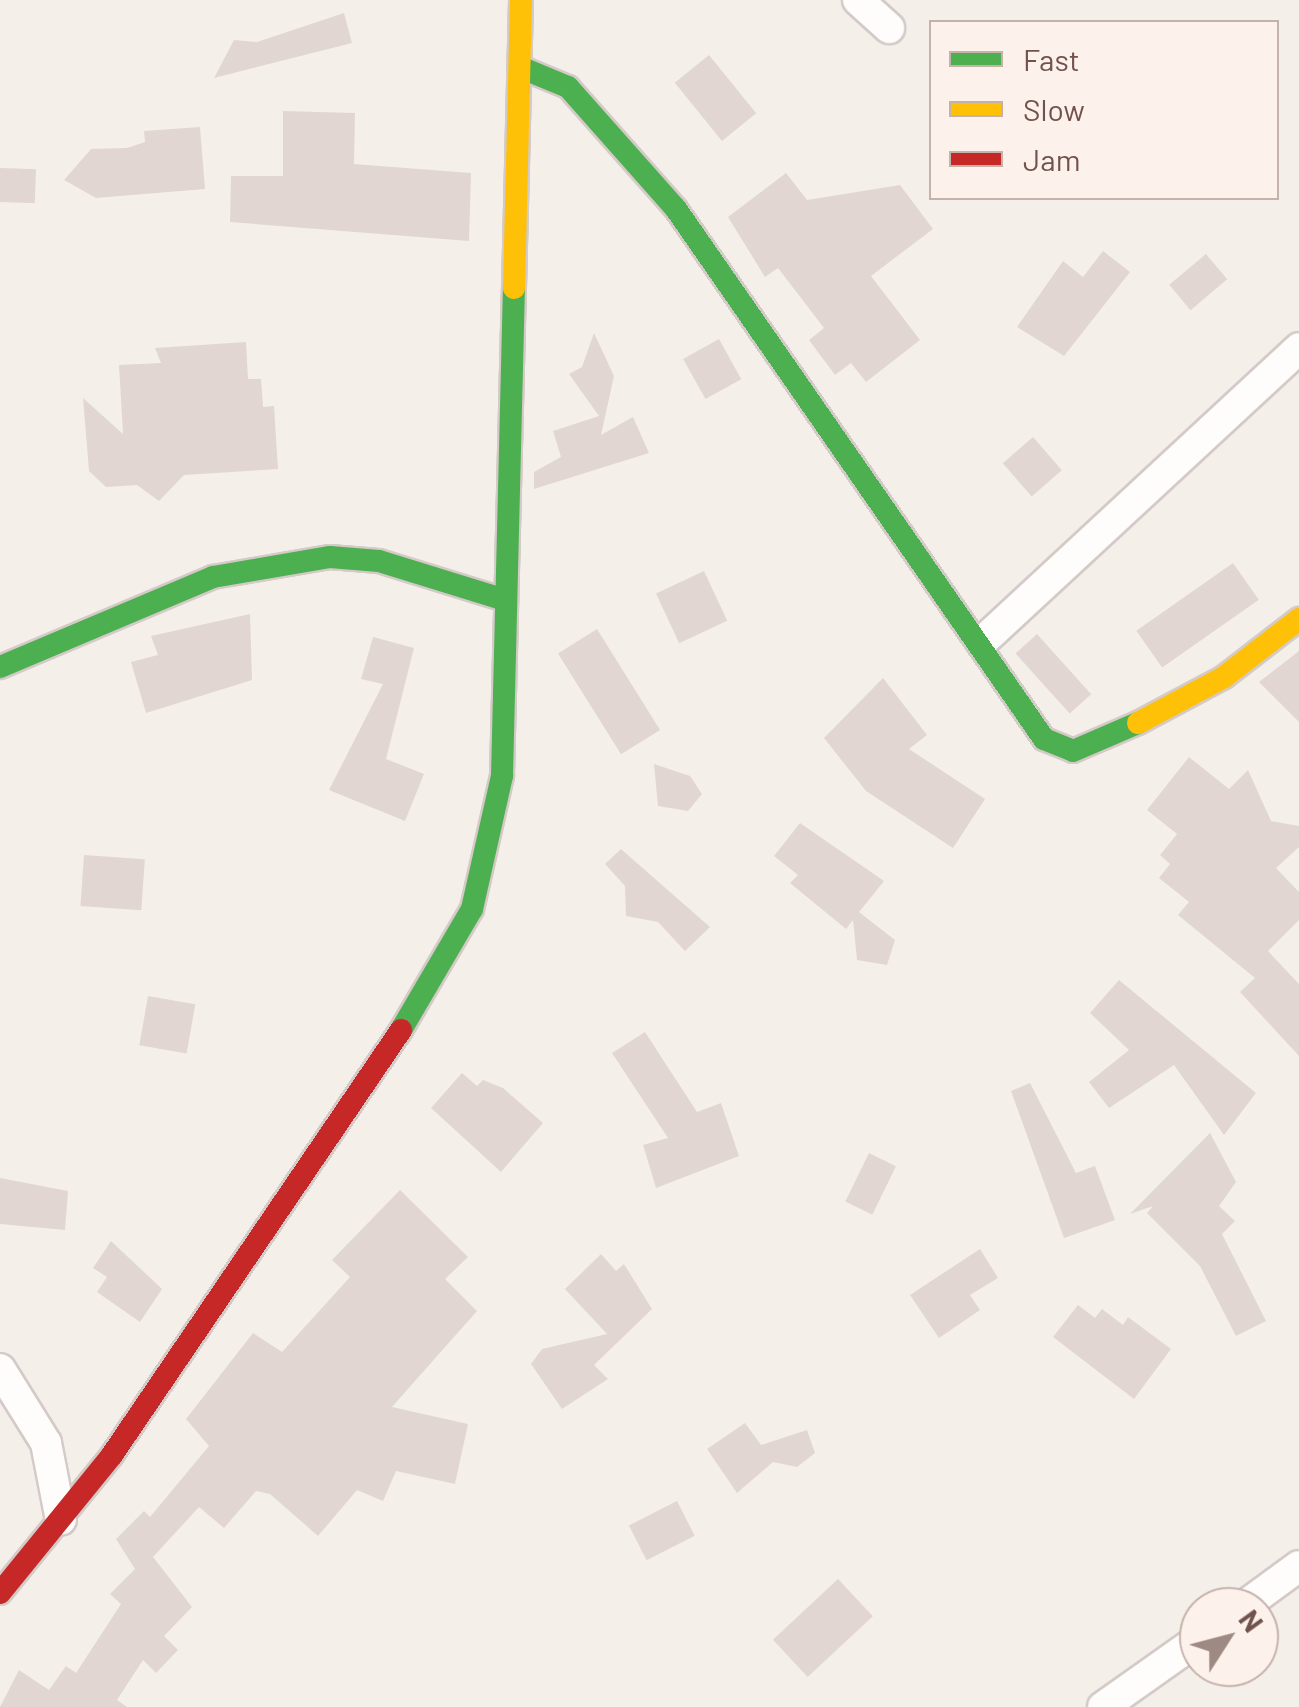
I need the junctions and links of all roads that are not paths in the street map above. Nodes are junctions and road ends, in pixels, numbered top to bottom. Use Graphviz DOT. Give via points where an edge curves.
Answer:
graph roads {
  1 [pos="521,0"];
  2 [pos="858,0"];
  3 [pos="889,28"];
  4 [pos="522,68"];
  5 [pos="1299,348"];
  6 [pos="506,600"];
  7 [pos="1299,619"];
  8 [pos="983,641"];
  9 [pos="0,668"];
  10 [pos="0,1369"];
  11 [pos="62,1520"];
  12 [pos="1299,1566"];
  13 [pos="1270,1587"];
  14 [pos="0,1593"];
  15 [pos="1179,1653"];
  16 [pos="1103,1707"];
  1 -- 4 [label="street"];
  2 -- 3 [label="street"];
  4 -- 6 [label="street"];
  4 -- 8 [label="street" via="568,88 676,209"];
  5 -- 8 [label="street"];
  6 -- 9 [label="street" via="379,561 330,557 213,576"];
  6 -- 11 [label="street" via="502,776 472,909 315,1158"];
  7 -- 8 [label="street" via="1224,677 1073,751 1044,739"];
  10 -- 11 [label="street" via="46,1444"];
  11 -- 14 [label="street"];
  12 -- 13 [label="street"];
  15 -- 16 [label="street"];
}
